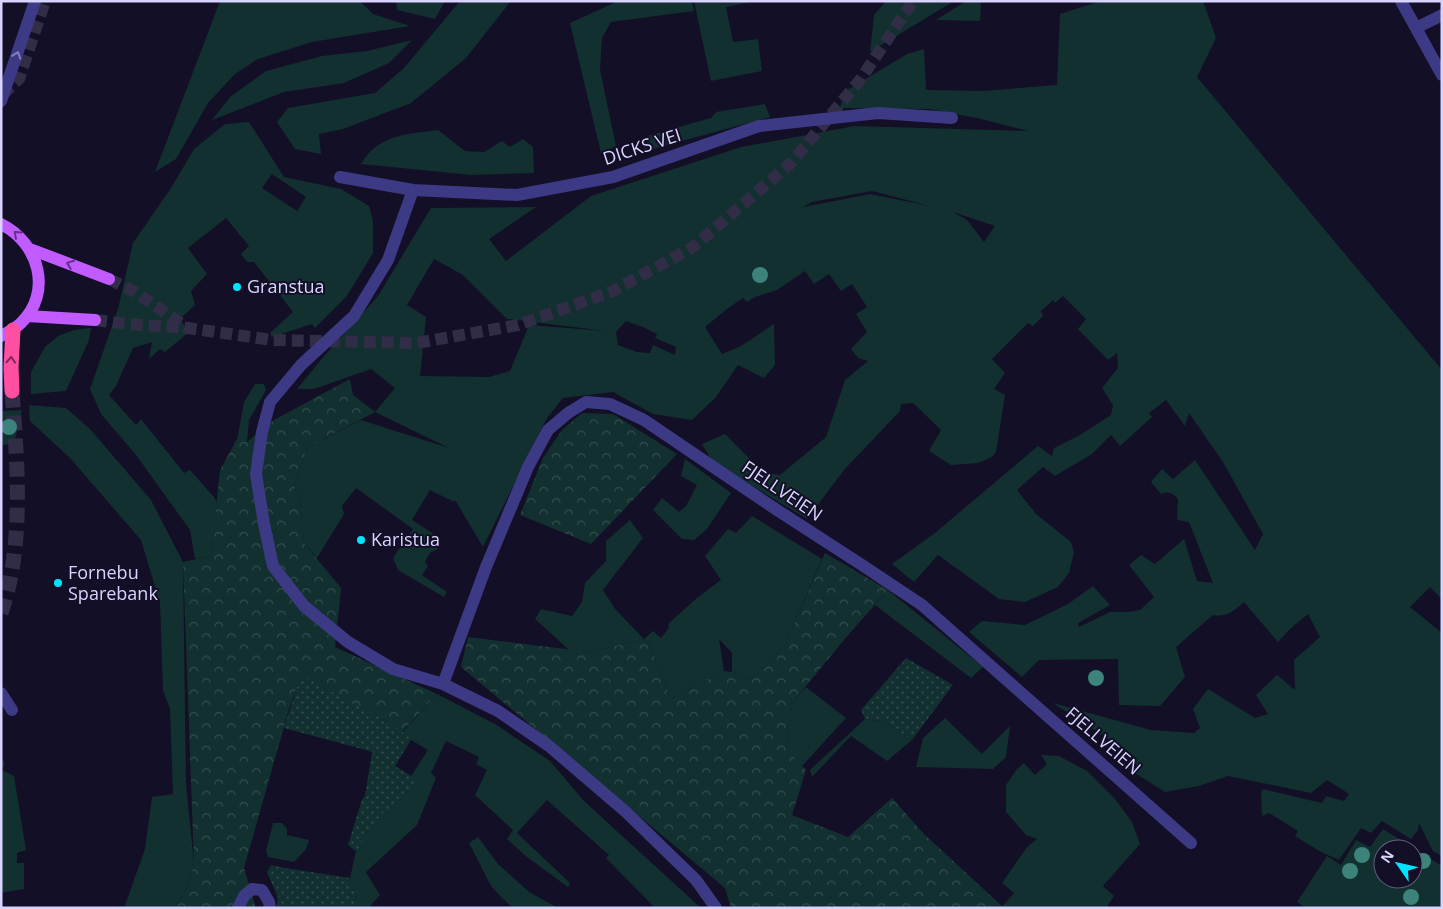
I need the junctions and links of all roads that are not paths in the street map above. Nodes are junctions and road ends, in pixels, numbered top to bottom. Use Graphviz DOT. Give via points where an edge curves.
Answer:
graph roads {
  1 [pos="35,1"];
  2 [pos="1401,1"];
  3 [pos="1442,15"];
  4 [pos="1416,28"];
  5 [pos="1442,76"];
  6 [pos="1,101"];
  7 [pos="952,118"];
  8 [pos="340,177"];
  9 [pos="413,190"];
  10 [pos="1,224"];
  11 [pos="30,249"];
  12 [pos="109,279"];
  13 [pos="27,316"];
  14 [pos="96,320"];
  15 [pos="7,333"];
  16 [pos="12,391"];
  17 [pos="443,684"];
  18 [pos="1,693"];
  19 [pos="12,710"];
  20 [pos="1191,843"];
  21 [pos="238,908"];
  22 [pos="270,908"];
  23 [pos="716,908"];
  6 -- 1 [label="street, one-way"];
  2 -- 4 [label="street"];
  3 -- 4 [label="street"];
  4 -- 5 [label="street"];
  7 -- 9 [label="street, DICKS VEI" via="878,113 759,126 613,177 517,195"];
  8 -- 9 [label="street, DICKS VEI"];
  9 -- 17 [label="street" via="388,260 354,316 301,364 270,402 256,474 273,566 304,606 348,642 393,669"];
  11 -- 10 [label="main road, one-way" via="22,237"];
  12 -- 11 [label="main road, one-way"];
  11 -- 13 [label="main road" via="39,275 38,290"];
  13 -- 14 [label="main road"];
  13 -- 15 [label="main road"];
  16 -- 15 [label="highway, one-way"];
  17 -- 20 [label="street, FJELLVEIEN" via="486,567 528,467 548,430 568,412 586,402 610,404 644,420 922,605"];
  17 -- 23 [label="street" via="498,711 549,746 640,825 696,880"];
  18 -- 19 [label="street"];
  21 -- 22 [label="street" via="252,889 262,890"];
}
